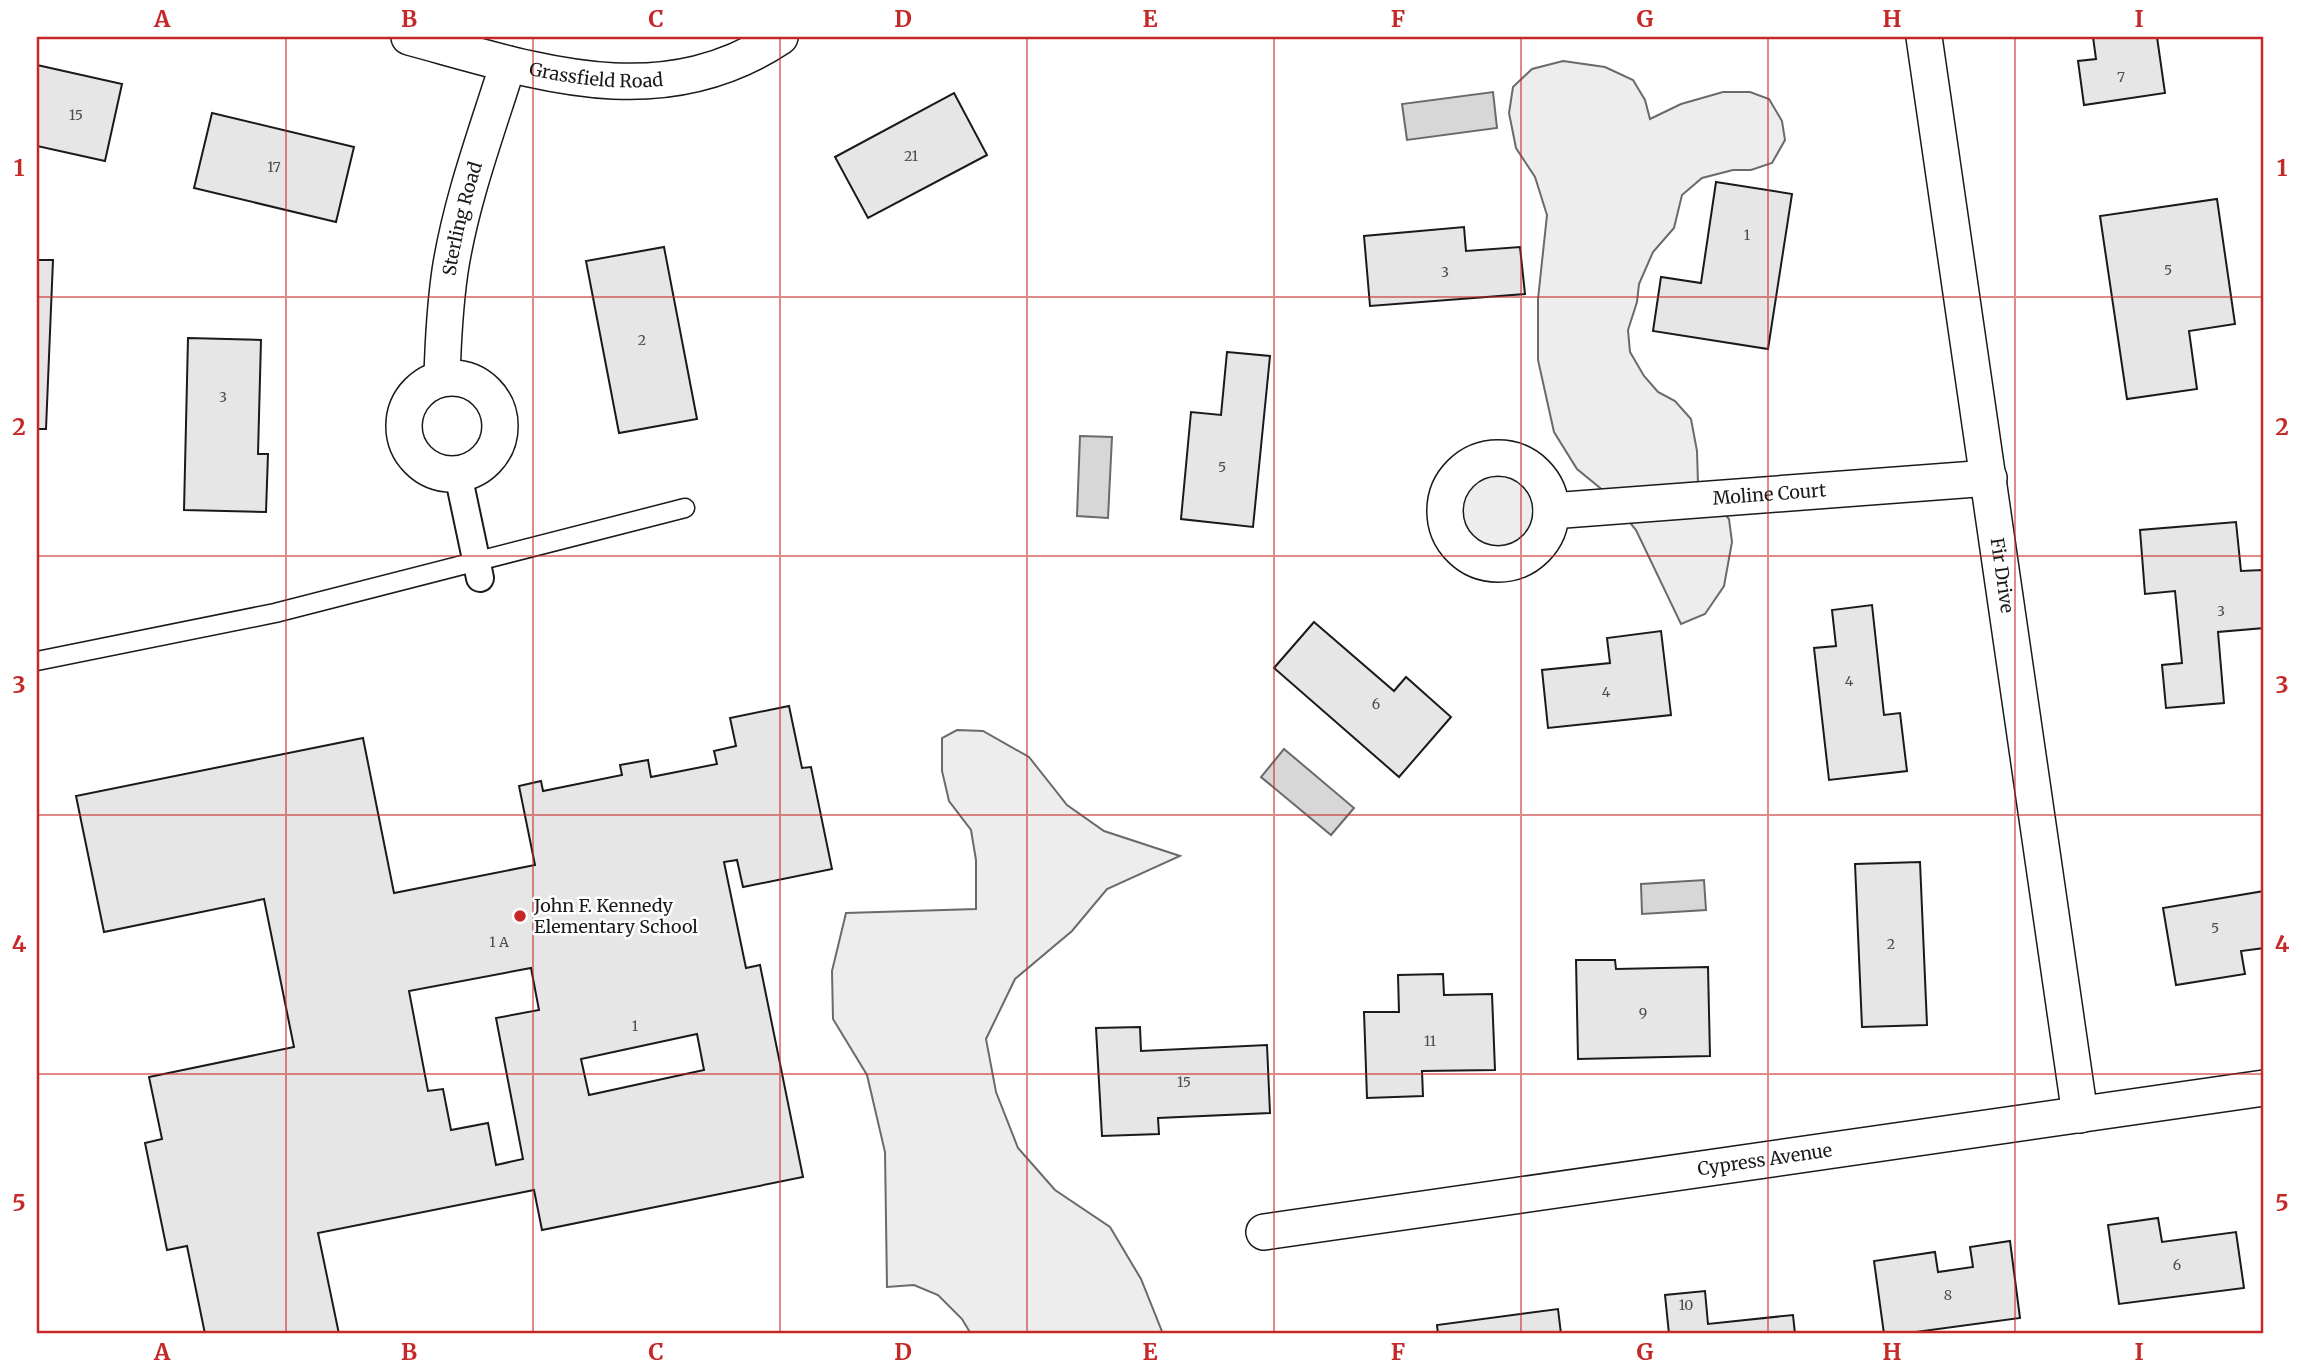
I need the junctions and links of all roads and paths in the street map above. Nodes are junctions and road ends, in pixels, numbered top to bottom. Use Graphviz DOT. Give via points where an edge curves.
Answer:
graph roads {
  1 [pos="409,37"];
  2 [pos="780,37"];
  3 [pos="1924,37"];
  4 [pos="508,64"];
  5 [pos="442,378"];
  6 [pos="458,474"];
  7 [pos="1989,478"];
  8 [pos="685,508"];
  9 [pos="1551,511"];
  10 [pos="478,569"];
  11 [pos="37,661"];
  12 [pos="2264,1088"];
  13 [pos="2080,1115"];
  14 [pos="1264,1232"];
  1 -- 4 [label="street, Grassfield Road"];
  2 -- 4 [label="street, Grassfield Road" via="718,68 681,78 631,83 577,79"];
  3 -- 7 [label="street, Fir Drive"];
  4 -- 5 [label="street, Sterling Road" via="450,268"];
  5 -- 6 [label="street" via="414,395 403,425 406,442 426,467"];
  5 -- 6 [label="street" via="479,386 495,403 500,417 495,448 486,460"];
  6 -- 10 [label="street"];
  7 -- 9 [label="street, Moline Court"];
  7 -- 13 [label="street, Fir Drive"];
  8 -- 10 [label="lane"];
  10 -- 11 [label="lane"];
  12 -- 13 [label="street, Cypress Avenue"];
  13 -- 14 [label="street, Cypress Avenue"];
}
